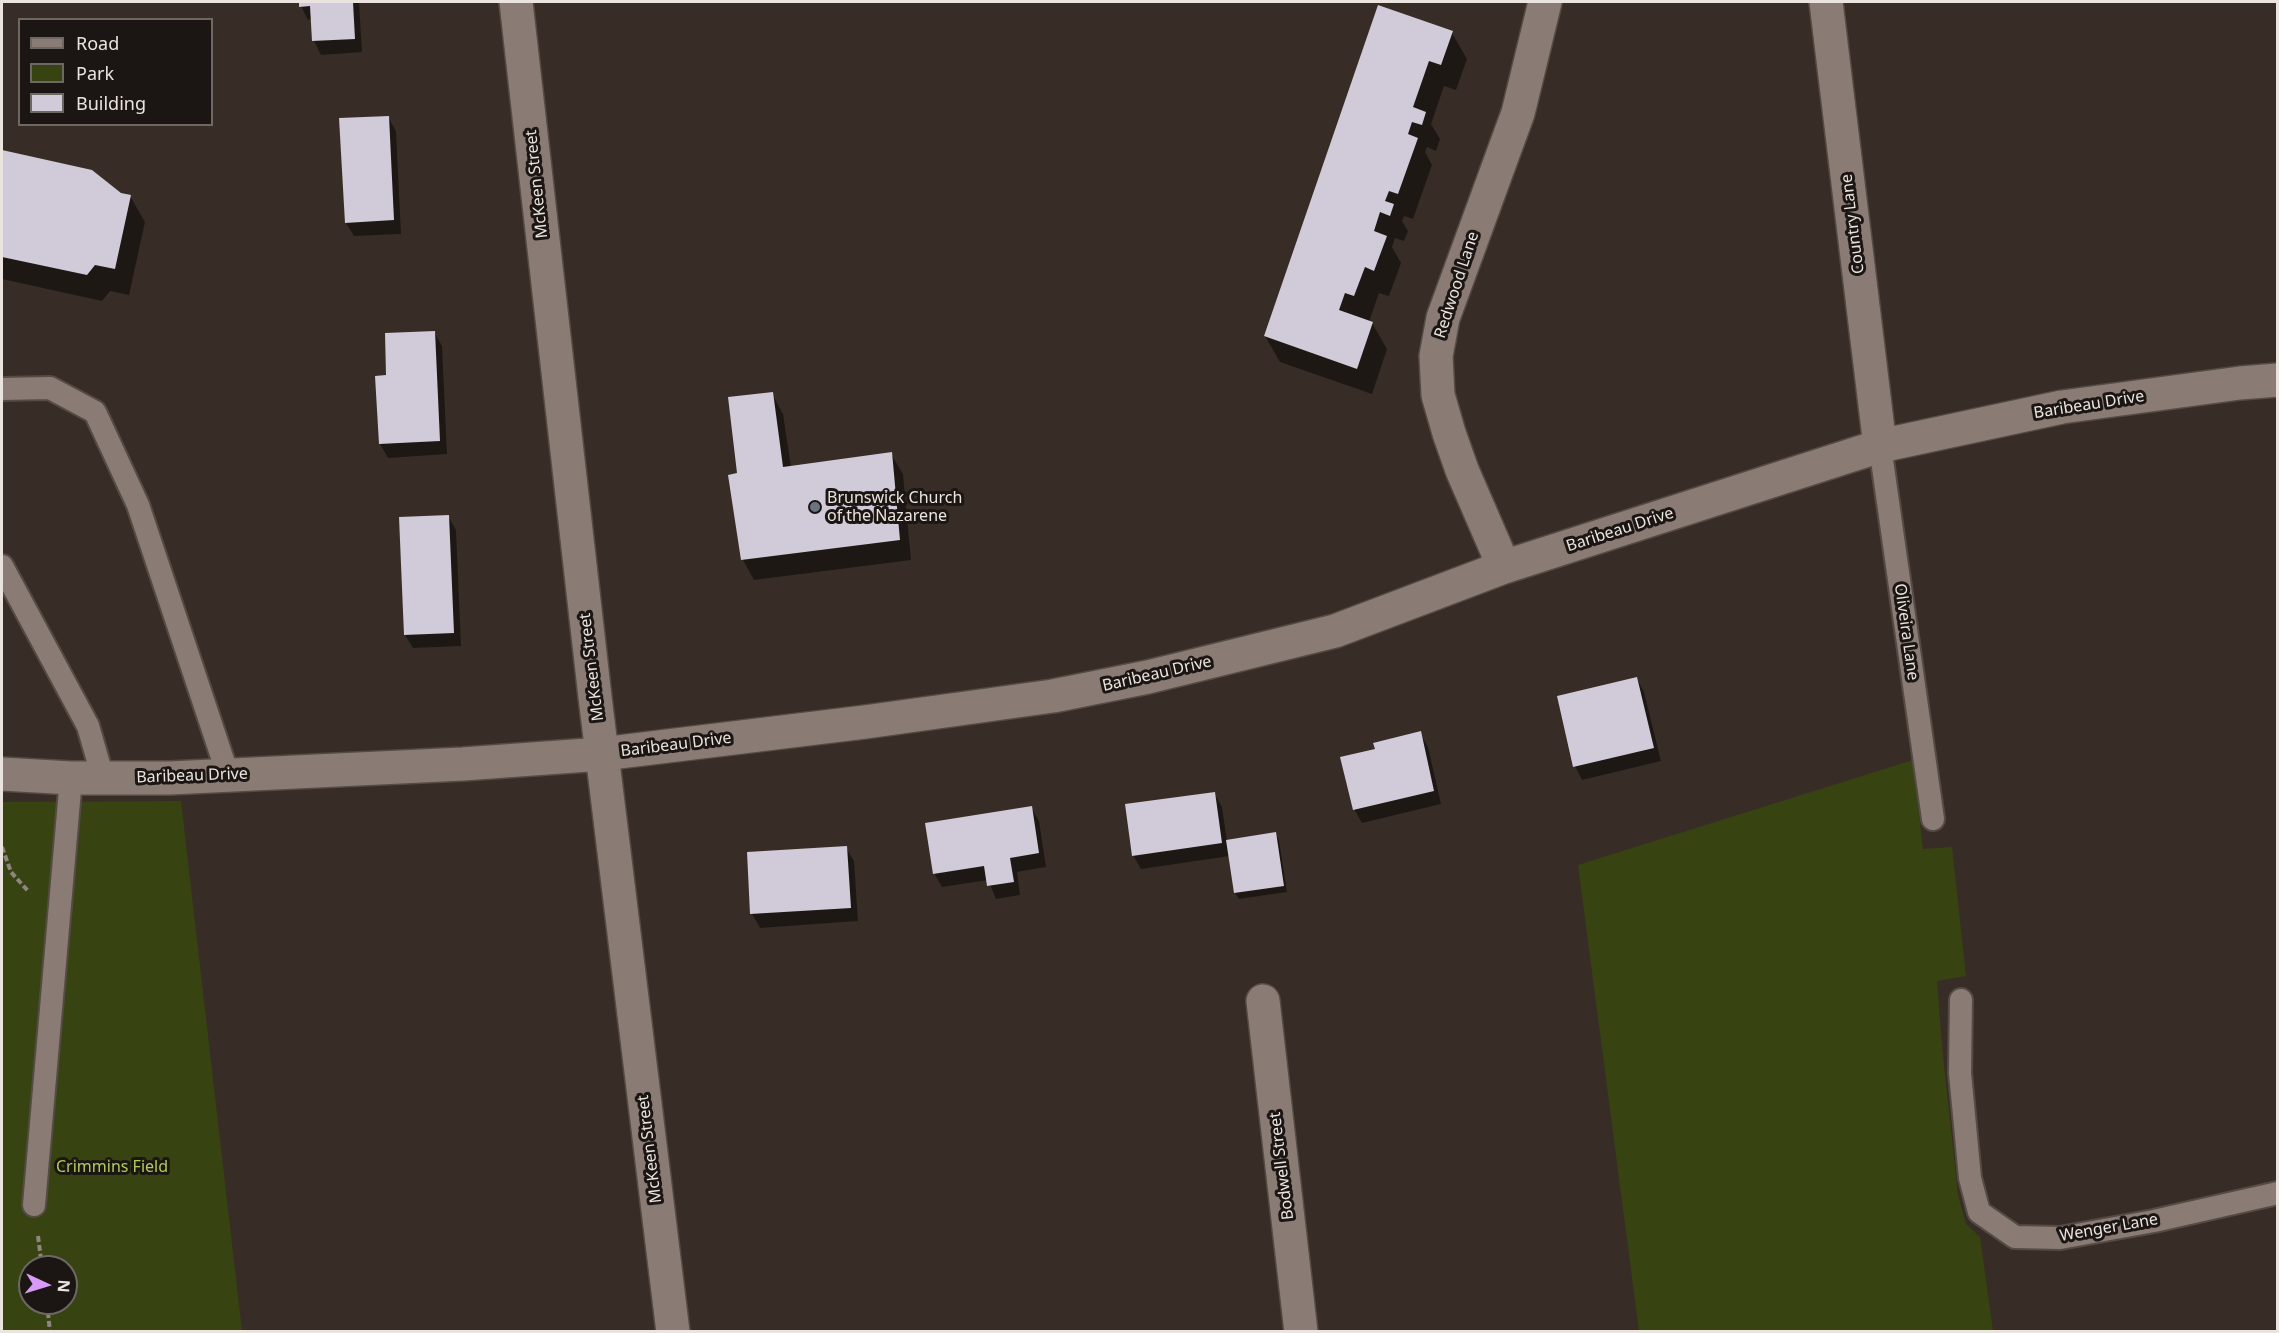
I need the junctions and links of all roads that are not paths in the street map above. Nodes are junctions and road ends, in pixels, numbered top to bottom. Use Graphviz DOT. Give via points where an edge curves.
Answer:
graph roads {
  1 [pos="516,2"];
  2 [pos="1545,2"];
  3 [pos="1826,2"];
  4 [pos="2277,380"];
  5 [pos="2,388"];
  6 [pos="1880,446"];
  7 [pos="2,566"];
  8 [pos="1504,567"];
  9 [pos="602,754"];
  10 [pos="2,774"];
  11 [pos="228,775"];
  12 [pos="87,778"];
  13 [pos="1933,819"];
  14 [pos="1961,1000"];
  15 [pos="1263,1001"];
  16 [pos="2277,1193"];
  17 [pos="34,1205"];
  18 [pos="673,1332"];
  19 [pos="1301,1332"];
  1 -- 9 [label="street, McKeen Street"];
  2 -- 8 [label="street, Redwood Lane" via="1518,113 1443,318 1436,356 1438,394 1449,433"];
  3 -- 6 [label="street, Country Lane"];
  4 -- 6 [label="street, Baribeau Drive" via="2062,407"];
  5 -- 11 [label="lane" via="50,388 95,412 138,505"];
  6 -- 8 [label="street, Baribeau Drive"];
  6 -- 13 [label="lane, Oliveira Lane"];
  7 -- 12 [label="lane" via="88,726"];
  8 -- 9 [label="street, Baribeau Drive" via="1335,632 1148,677 1041,698"];
  9 -- 11 [label="street, Baribeau Drive" via="463,765"];
  9 -- 18 [label="street, McKeen Street"];
  10 -- 12 [label="street, Baribeau Drive"];
  11 -- 12 [label="street, Baribeau Drive"];
  12 -- 17 [label="lane"];
  14 -- 16 [label="lane, Wenger Lane" via="1960,1073 1970,1178 1979,1212 2015,1237 2060,1238"];
  15 -- 19 [label="street, Bodwell Street"];
}
